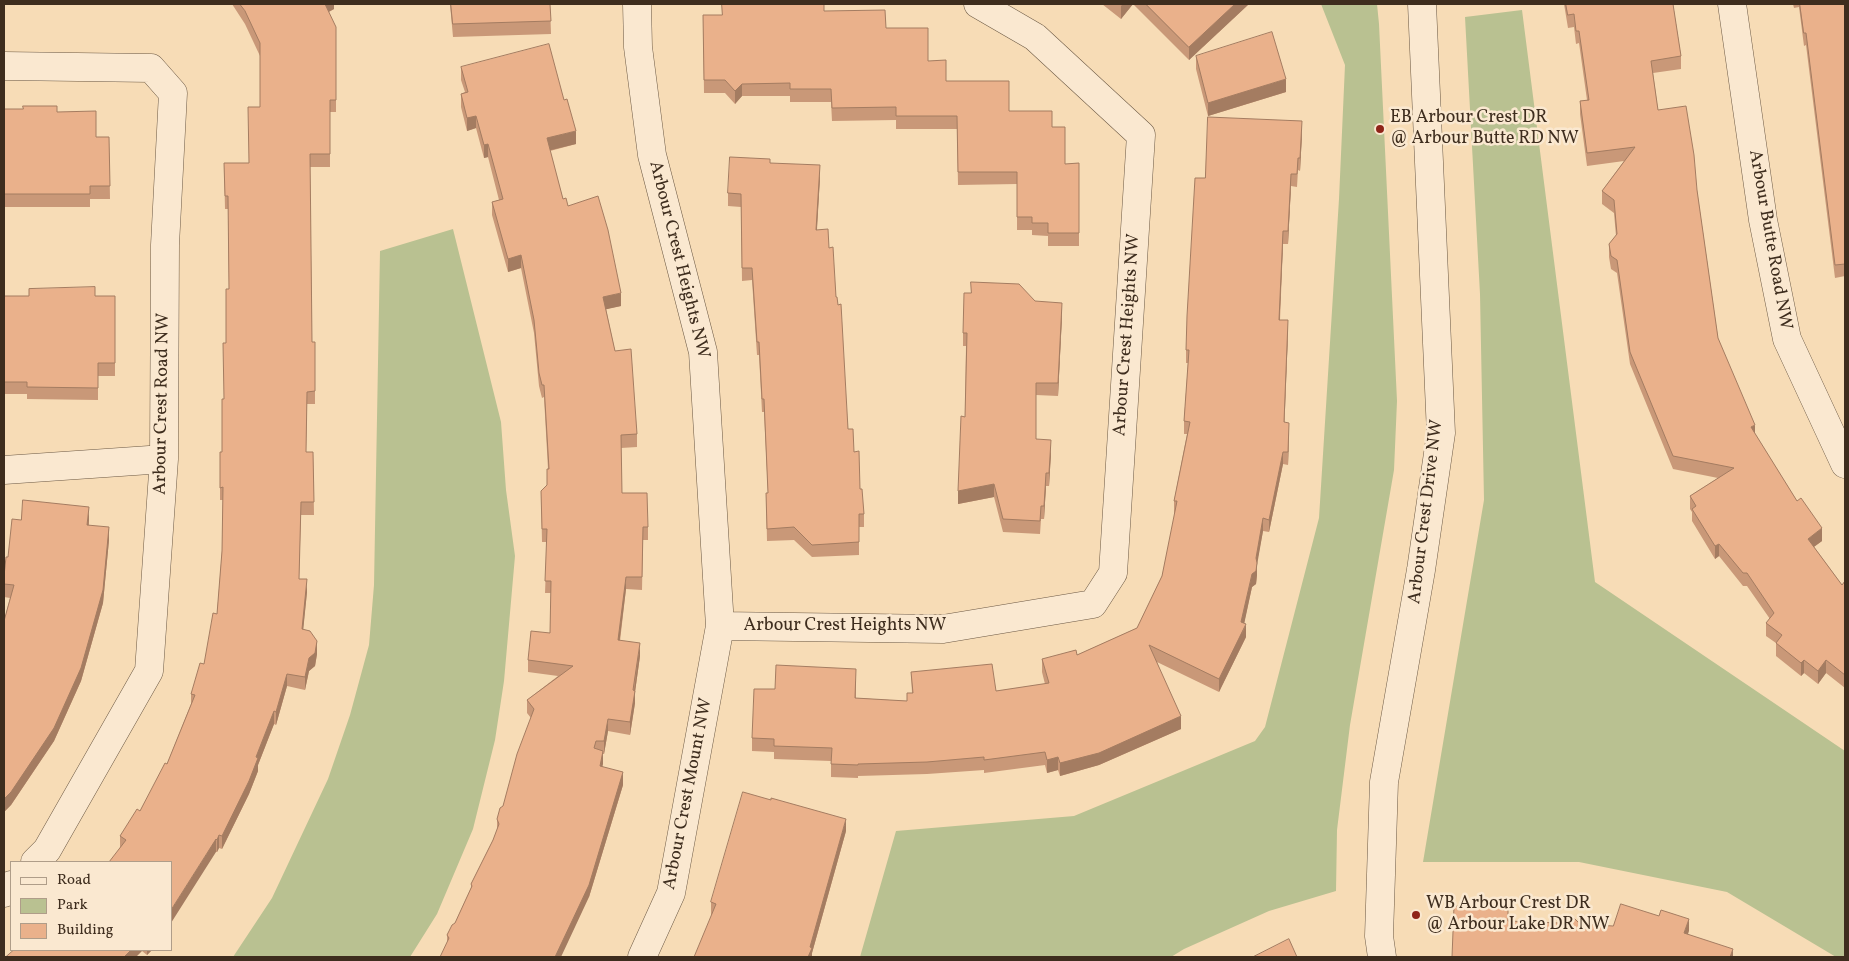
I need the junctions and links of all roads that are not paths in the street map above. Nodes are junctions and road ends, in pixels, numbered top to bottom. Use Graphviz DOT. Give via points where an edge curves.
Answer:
graph roads {
  1 [pos="637,4"];
  2 [pos="978,4"];
  3 [pos="1422,4"];
  4 [pos="1732,4"];
  5 [pos="4,66"];
  6 [pos="164,460"];
  7 [pos="1845,464"];
  8 [pos="4,470"];
  9 [pos="720,626"];
  10 [pos="36,861"];
  11 [pos="642,957"];
  12 [pos="1382,957"];
  1 -- 9 [label="street, Arbour Crest Heights NW" via="638,47 652,155 703,352"];
  2 -- 9 [label="street, Arbour Crest Heights NW" via="1035,37 1141,135 1113,573 1093,604 943,629"];
  3 -- 12 [label="street, Arbour Crest Drive NW" via="1441,433 1384,782 1379,936"];
  4 -- 7 [label="street, Arbour Butte Road NW" via="1764,220 1787,339"];
  5 -- 6 [label="street, Arbour Crest Road NW" via="151,68 173,93 166,244"];
  6 -- 8 [label="street"];
  6 -- 10 [label="street, Arbour Crest Road NW" via="150,671 47,850"];
  9 -- 11 [label="street, Arbour Crest Mount NW" via="671,893"];
}
